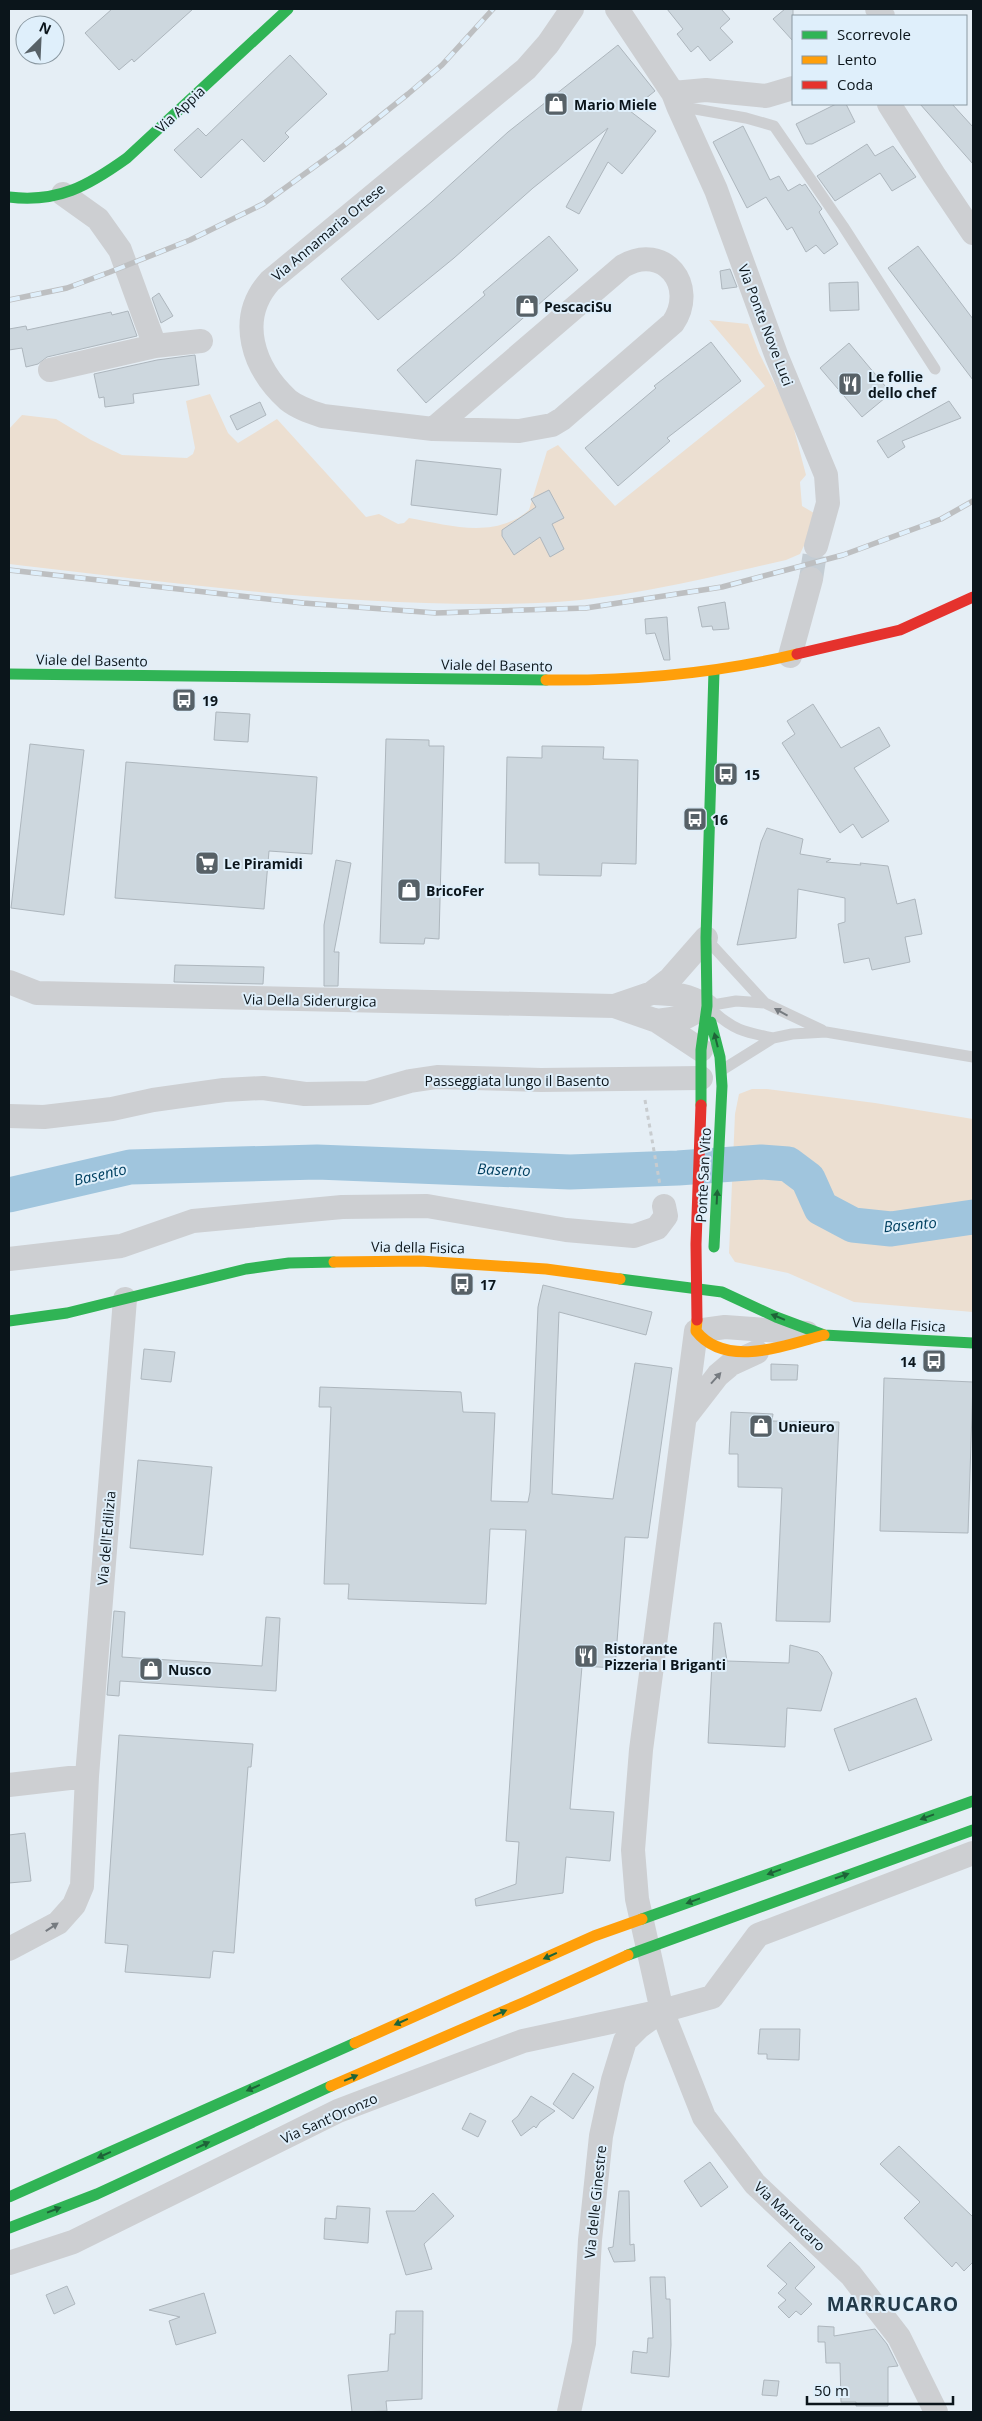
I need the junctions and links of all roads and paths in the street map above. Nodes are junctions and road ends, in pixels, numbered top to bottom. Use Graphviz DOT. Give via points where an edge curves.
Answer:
graph roads {
  1 [pos="288,9"];
  2 [pos="572,9"];
  3 [pos="618,9"];
  4 [pos="792,88"];
  5 [pos="676,100"];
  6 [pos="890,105"];
  7 [pos="63,194"];
  8 [pos="9,197"];
  9 [pos="973,233"];
  10 [pos="201,341"];
  11 [pos="156,346"];
  12 [pos="935,369"];
  13 [pos="50,370"];
  14 [pos="433,429"];
  15 [pos="816,546"];
  16 [pos="810,579"];
  17 [pos="973,596"];
  18 [pos="790,656"];
  19 [pos="714,671"];
  20 [pos="9,674"];
  21 [pos="706,938"];
  22 [pos="9,982"];
  23 [pos="652,993"];
  24 [pos="765,1003"];
  25 [pos="614,1006"];
  26 [pos="706,1006"];
  27 [pos="657,1020"];
  28 [pos="826,1032"];
  29 [pos="773,1038"];
  30 [pos="701,1050"];
  31 [pos="973,1057"];
  32 [pos="711,1074"];
  33 [pos="645,1097"];
  34 [pos="9,1116"];
  35 [pos="664,1206"];
  36 [pos="9,1259"];
  37 [pos="698,1288"];
  38 [pos="125,1299"];
  39 [pos="9,1321"];
  40 [pos="696,1331"];
  41 [pos="824,1334"];
  42 [pos="973,1343"];
  43 [pos="757,1352"];
  44 [pos="686,1416"];
  45 [pos="87,1776"];
  46 [pos="9,1785"];
  47 [pos="973,1801"];
  48 [pos="973,1830"];
  49 [pos="973,1853"];
  50 [pos="9,1949"];
  51 [pos="662,2010"];
  52 [pos="9,2197"];
  53 [pos="9,2228"];
  54 [pos="9,2263"];
  55 [pos="569,2412"];
  56 [pos="936,2412"];
  1 -- 7 [label="main road, Via Appia" via="126,158 83,188"];
  2 -- 14 [label="street, Via Annamaria Ortese" via="526,69 270,281 262,289 253,309 250,331 256,354 289,400 323,416"];
  3 -- 5 [label="street, Via Ponte Nove Luci"];
  4 -- 5 [label="street" via="766,96 706,90"];
  5 -- 12 [label="lane" via="774,126"];
  5 -- 15 [label="street, Via Ponte Nove Luci" via="716,190 777,357 826,475 828,503"];
  6 -- 9 [label="street"];
  7 -- 8 [label="main road, Via Appia" via="42,198"];
  7 -- 11 [label="street" via="98,218 120,250"];
  10 -- 11 [label="street"];
  11 -- 13 [label="street"];
  14 -- 14 [label="street, Via Annamaria Ortese" via="519,430 552,425 673,323 682,306 683,296 677,276 656,261 635,260 623,266"];
  16 -- 18 [label="street"];
  17 -- 18 [label="main road, Viale del Basento" via="900,630"];
  18 -- 19 [label="main road, Viale del Basento"];
  19 -- 20 [label="main road, Viale del Basento" via="654,677 556,680"];
  19 -- 21 [label="main road"];
  21 -- 23 [label="street, Via Della Siderurgica" via="670,979"];
  21 -- 24 [label="lane, Via Della Siderurgica"];
  21 -- 26 [label="main road"];
  22 -- 25 [label="street, Via Della Siderurgica" via="37,993"];
  23 -- 25 [label="street, Via Della Siderurgica"];
  23 -- 26 [label="street, Via Della Siderurgica" via="690,996"];
  24 -- 26 [label="lane, Via Della Siderurgica" via="736,1001"];
  28 -- 24 [label="lane, Via Della Siderurgica, one-way"];
  25 -- 27 [label="street, Via Della Siderurgica"];
  26 -- 27 [label="street, Via Della Siderurgica" via="686,1017"];
  26 -- 29 [label="lane, Via Della Siderurgica" via="729,1026"];
  26 -- 30 [label="main road"];
  32 -- 26 [label="main road, one-way" via="717,1043"];
  27 -- 30 [label="street, Via Della Siderurgica"];
  28 -- 29 [label="lane, Via Della Siderurgica"];
  28 -- 31 [label="lane, Via Della Siderurgica"];
  29 -- 32 [label="lane, Via Della Siderurgica"];
  30 -- 32 [label="main road"];
  32 -- 34 [label="street, Passeggiata lungo il Basento" via="541,1080 437,1077 368,1093 335,1095 263,1088 234,1089 44,1117"];
  32 -- 37 [label="main road, Ponte San Vito" via="701,1106 696,1244"];
  37 -- 32 [label="main road, Ponte San Vito, one-way" via="711,1254 722,1105"];
  33 -- 35 [label="path"];
  35 -- 36 [label="street" via="666,1216 657,1228 634,1236 566,1230 427,1206 342,1207 193,1221 121,1246"];
  37 -- 38 [label="main road, Via della Fisica" via="482,1264 352,1261 289,1263 246,1269"];
  37 -- 40 [label="main road"];
  41 -- 37 [label="main road, Via della Fisica, one-way" via="776,1317 722,1292"];
  38 -- 39 [label="main road, Via della Fisica" via="67,1313"];
  38 -- 45 [label="street, Via dell'Edilizia"];
  40 -- 41 [label="street" via="725,1328"];
  40 -- 43 [label="main road, Via della Fisica" via="707,1343 721,1348"];
  40 -- 44 [label="street, Via Marrucaro"];
  41 -- 42 [label="main road, Via della Fisica"];
  41 -- 43 [label="main road, Via della Fisica"];
  44 -- 43 [label="street, one-way" via="718,1375 731,1364"];
  44 -- 51 [label="street, Via Marrucaro" via="641,1750 633,1850 638,1899"];
  45 -- 46 [label="street"];
  50 -- 45 [label="street, Via dell'Edilizia, one-way" via="58,1923 79,1896"];
  47 -- 52 [label="main road, one-way" via="594,1936"];
  53 -- 48 [label="main road, one-way" via="97,2194 321,2090 525,2002 606,1962"];
  49 -- 51 [label="street, Via Sant'Oronzo" via="758,1935 712,1997"];
  51 -- 54 [label="street, Via Sant'Oronzo" via="523,2041 338,2111 73,2242"];
  51 -- 55 [label="street, Via delle Ginestre" via="625,2041 613,2080 601,2136 584,2343"];
  51 -- 56 [label="street, Via Marrucaro" via="704,2117 756,2184 851,2275 899,2337"];
}
